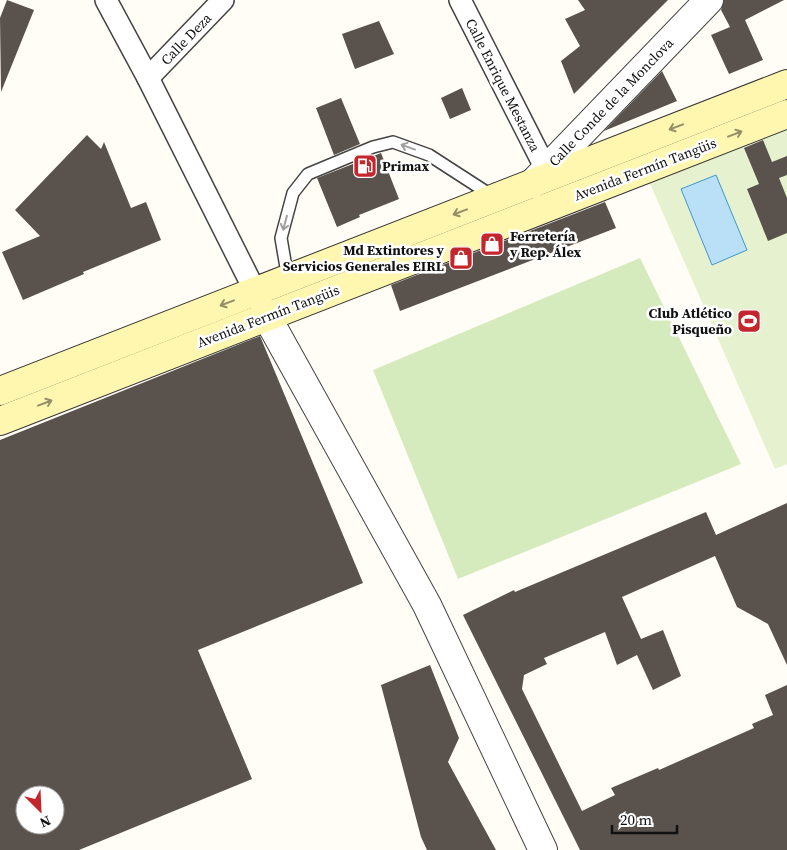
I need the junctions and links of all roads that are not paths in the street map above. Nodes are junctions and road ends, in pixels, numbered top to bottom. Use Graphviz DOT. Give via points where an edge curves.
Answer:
graph roads {
  1 [pos="106,0"];
  2 [pos="224,0"];
  3 [pos="460,0"];
  4 [pos="709,0"];
  5 [pos="148,78"];
  6 [pos="787,84"];
  7 [pos="787,114"];
  8 [pos="539,176"];
  9 [pos="496,198"];
  10 [pos="542,209"];
  11 [pos="288,279"];
  12 [pos="255,292"];
  13 [pos="268,317"];
  14 [pos="0,391"];
  15 [pos="0,421"];
  16 [pos="543,850"];
  1 -- 5 [label="street"];
  2 -- 5 [label="street, Calle Deza"];
  3 -- 8 [label="street, Calle Enrique Mestanza"];
  4 -- 8 [label="street, Calle Conde de la Monclova"];
  5 -- 12 [label="street"];
  6 -- 8 [label="main road, Avenida Fermín Tangüis, one-way"];
  10 -- 7 [label="main road, Avenida Fermín Tangüis, one-way"];
  8 -- 9 [label="main road, Avenida Fermín Tangüis"];
  8 -- 10 [label="street"];
  9 -- 11 [label="main road, Avenida Fermín Tangüis, one-way"];
  9 -- 11 [label="lane, one-way" via="429,155 394,142 373,147 308,174 293,193 281,238"];
  10 -- 13 [label="main road, Avenida Fermín Tangüis"];
  11 -- 12 [label="main road, Avenida Fermín Tangüis"];
  12 -- 13 [label="street"];
  12 -- 14 [label="main road, Avenida Fermín Tangüis, one-way"];
  15 -- 13 [label="main road, Avenida Fermín Tangüis, one-way"];
  13 -- 16 [label="street" via="427,605"];
}
